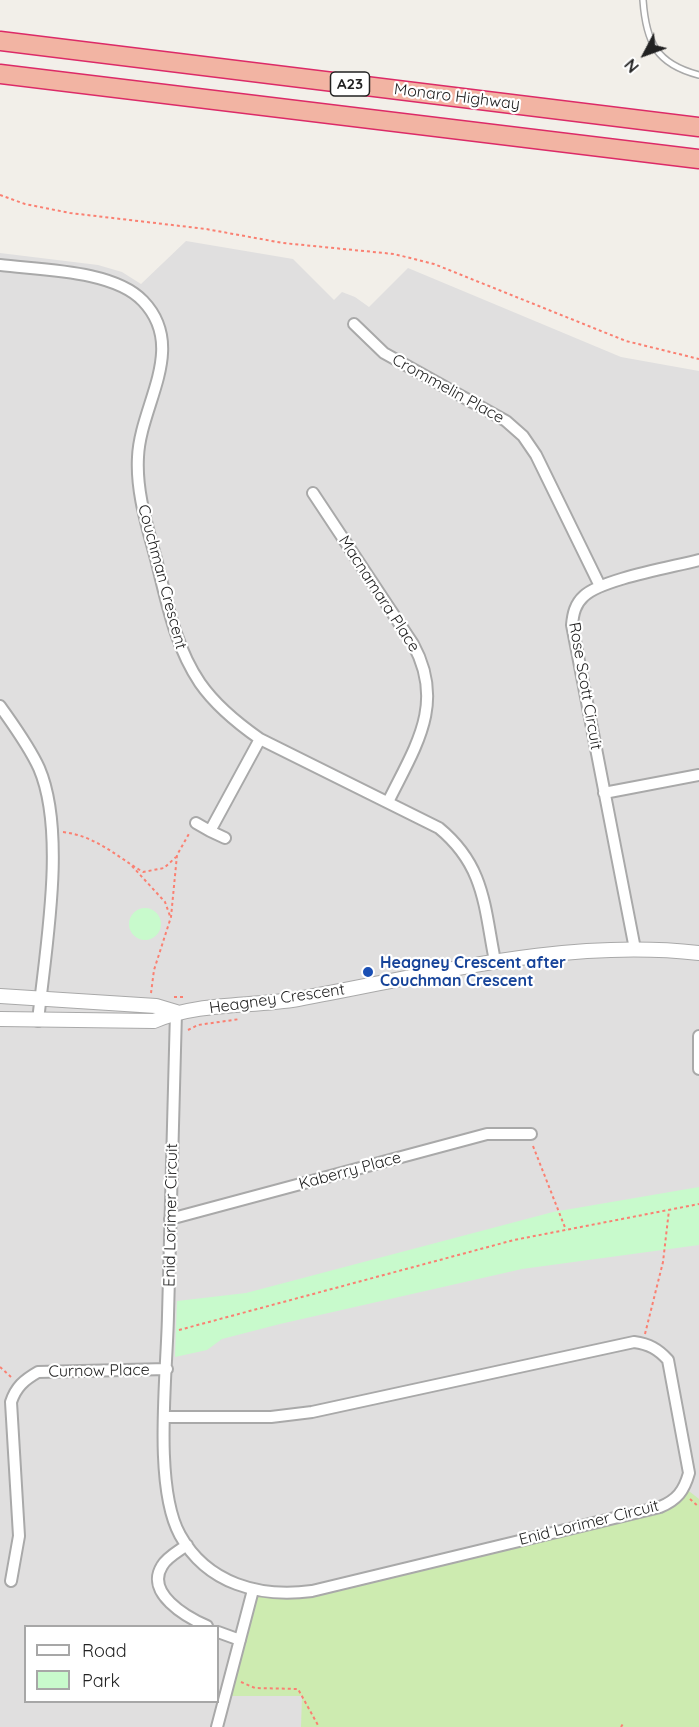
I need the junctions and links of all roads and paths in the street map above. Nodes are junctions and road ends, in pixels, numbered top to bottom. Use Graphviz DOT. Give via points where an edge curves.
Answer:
graph roads {
  1 [pos="643,0"];
  2 [pos="0,41"];
  3 [pos="0,74"];
  4 [pos="699,75"];
  5 [pos="699,127"];
  6 [pos="699,159"];
  7 [pos="0,195"];
  8 [pos="0,265"];
  9 [pos="354,324"];
  10 [pos="699,359"];
  11 [pos="313,493"];
  12 [pos="699,560"];
  13 [pos="600,586"];
  14 [pos="0,706"];
  15 [pos="260,739"];
  16 [pos="699,775"];
  17 [pos="604,793"];
  18 [pos="388,802"];
  19 [pos="196,823"];
  20 [pos="210,831"];
  21 [pos="53,832"];
  22 [pos="225,838"];
  23 [pos="177,855"];
  24 [pos="129,864"];
  25 [pos="171,918"];
  26 [pos="635,949"];
  27 [pos="699,953"];
  28 [pos="495,961"];
  29 [pos="0,996"];
  30 [pos="167,997"];
  31 [pos="195,997"];
  32 [pos="40,999"];
  33 [pos="150,1006"];
  34 [pos="176,1012"];
  35 [pos="0,1019"];
  36 [pos="243,1019"];
  37 [pos="38,1022"];
  38 [pos="184,1036"];
  39 [pos="699,1036"];
  40 [pos="699,1069"];
  41 [pos="531,1134"];
  42 [pos="699,1204"];
  43 [pos="669,1210"];
  44 [pos="170,1219"];
  45 [pos="566,1230"];
  46 [pos="168,1332"];
  47 [pos="642,1343"];
  48 [pos="0,1367"];
  49 [pos="167,1369"];
  50 [pos="20,1385"];
  51 [pos="166,1417"];
  52 [pos="187,1545"];
  53 [pos="11,1581"];
  54 [pos="253,1590"];
  55 [pos="205,1625"];
  56 [pos="219,1632"];
  57 [pos="240,1640"];
  58 [pos="230,1677"];
  59 [pos="624,1722"];
  60 [pos="217,1727"];
  61 [pos="319,1727"];
  62 [pos="621,1727"];
  1 -- 4 [label="lane" via="647,36 660,56 682,71"];
  2 -- 5 [label="highway, Monaro Highway / A23"];
  3 -- 6 [label="highway, Monaro Highway / A23"];
  7 -- 10 [label="path" via="70,213 206,229 283,243 394,254 434,264 626,341"];
  8 -- 15 [label="street, Couchman Crescent" via="108,280 127,288 153,316 161,334 163,355 138,453 137,478 144,512 183,653 209,695 232,719"];
  9 -- 13 [label="street, Crommelin Place" via="384,353 506,421 523,436"];
  11 -- 18 [label="street, Macnamara Place" via="413,644 428,682 423,727"];
  12 -- 13 [label="street, Rose Scott Circuit"];
  13 -- 17 [label="street, Rose Scott Circuit" via="577,604 572,625"];
  14 -- 21 [label="street" via="40,770"];
  15 -- 18 [label="street, Couchman Crescent"];
  15 -- 20 [label="street"];
  16 -- 17 [label="street"];
  17 -- 26 [label="street, Rose Scott Circuit"];
  18 -- 28 [label="street, Couchman Crescent" via="439,828 463,850 481,890"];
  19 -- 20 [label="street"];
  19 -- 23 [label="path"];
  20 -- 22 [label="street"];
  21 -- 24 [label="path" via="89,838 109,847"];
  21 -- 32 [label="street"];
  23 -- 24 [label="path" via="164,868 152,872"];
  23 -- 25 [label="path"];
  24 -- 25 [label="path" via="165,902"];
  25 -- 33 [label="path" via="154,970"];
  26 -- 27 [label="street, Heagney Crescent"];
  26 -- 28 [label="street, Heagney Crescent" via="565,951"];
  28 -- 34 [label="street, Heagney Crescent" via="296,999"];
  29 -- 32 [label="street, Heagney Crescent"];
  30 -- 31 [label="path"];
  32 -- 33 [label="street, Heagney Crescent"];
  32 -- 37 [label="street"];
  33 -- 34 [label="street, Heagney Crescent"];
  34 -- 37 [label="street, Heagney Crescent" via="154,1021"];
  34 -- 44 [label="street, Enid Lorimer Circuit"];
  35 -- 37 [label="street, Heagney Crescent"];
  36 -- 38 [label="path" via="195,1026"];
  39 -- 40 [label="street"];
  41 -- 44 [label="street, Kaberry Place" via="487,1134"];
  41 -- 45 [label="path" via="533,1151"];
  42 -- 43 [label="path"];
  43 -- 45 [label="path"];
  43 -- 47 [label="path" via="663,1262"];
  44 -- 46 [label="street, Enid Lorimer Circuit"];
  45 -- 46 [label="path" via="514,1240"];
  46 -- 49 [label="street, Enid Lorimer Circuit"];
  47 -- 51 [label="street" via="626,1342 312,1412 271,1417"];
  47 -- 54 [label="street, Enid Lorimer Circuit" via="668,1360 689,1473 685,1488 669,1503 312,1591 288,1594"];
  48 -- 50 [label="path"];
  49 -- 50 [label="street, Curnow Place" via="38,1372"];
  49 -- 51 [label="street, Enid Lorimer Circuit"];
  50 -- 53 [label="street" via="11,1402 19,1536"];
  51 -- 52 [label="street, Enid Lorimer Circuit" via="165,1485 170,1511"];
  52 -- 54 [label="street, Enid Lorimer Circuit" via="215,1574"];
  52 -- 55 [label="street" via="161,1567 159,1591"];
  54 -- 57 [label="street"];
  56 -- 57 [label="street"];
  57 -- 58 [label="street"];
  58 -- 60 [label="street"];
  58 -- 61 [label="path" via="255,1688 298,1689"];
  59 -- 62 [label="path"];
}
